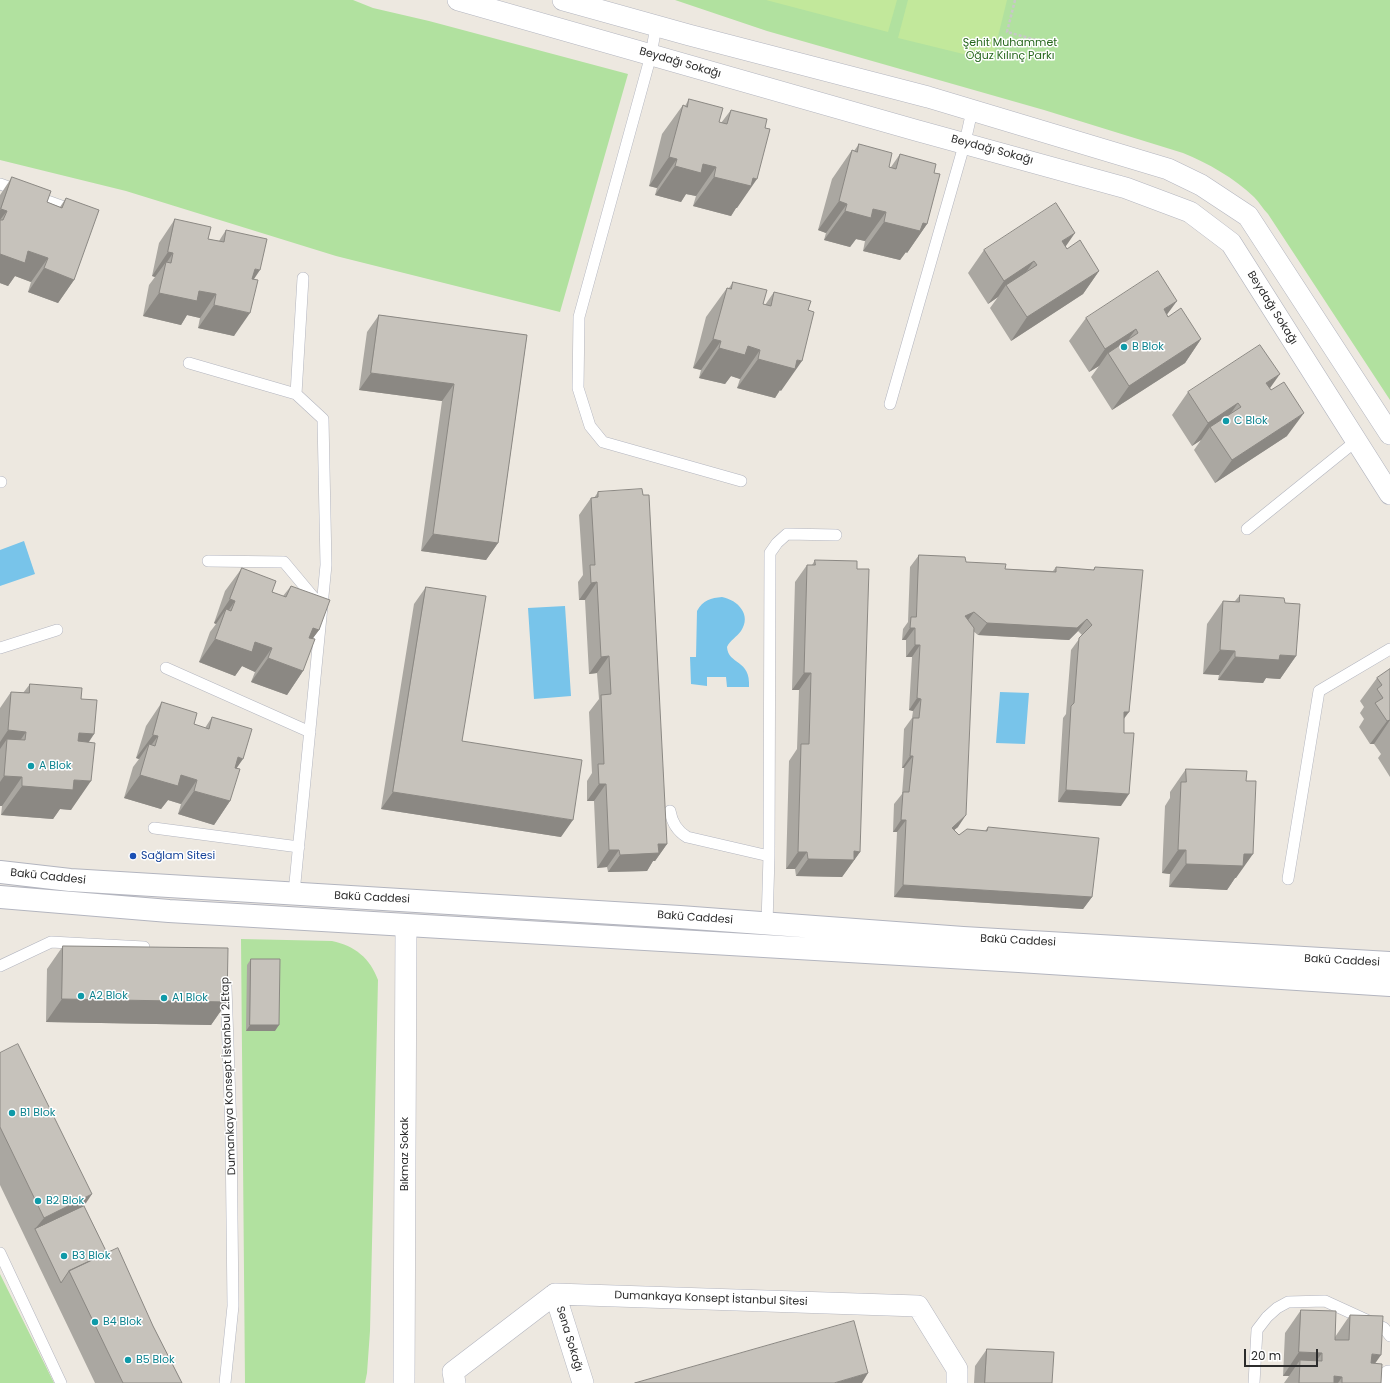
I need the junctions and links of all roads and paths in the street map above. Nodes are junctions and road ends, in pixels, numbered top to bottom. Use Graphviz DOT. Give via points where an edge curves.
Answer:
graph roads {
  1 [pos="458,0"];
  2 [pos="563,0"];
  3 [pos="1015,0"];
  4 [pos="656,26"];
  5 [pos="1058,46"];
  6 [pos="651,55"];
  7 [pos="972,110"];
  8 [pos="965,142"];
  9 [pos="0,184"];
  10 [pos="78,212"];
  11 [pos="302,278"];
  12 [pos="189,363"];
  13 [pos="296,394"];
  14 [pos="890,404"];
  15 [pos="1390,434"];
  16 [pos="1356,441"];
  17 [pos="741,481"];
  18 [pos="1390,494"];
  19 [pos="1247,529"];
  20 [pos="836,536"];
  21 [pos="208,561"];
  22 [pos="322,607"];
  23 [pos="58,630"];
  24 [pos="0,648"];
  25 [pos="1390,649"];
  26 [pos="166,668"];
  27 [pos="310,732"];
  28 [pos="670,811"];
  29 [pos="154,828"];
  30 [pos="298,848"];
  31 [pos="769,856"];
  32 [pos="0,872"];
  33 [pos="1288,879"];
  34 [pos="294,893"];
  35 [pos="0,897"];
  36 [pos="767,924"];
  37 [pos="406,926"];
  38 [pos="154,948"];
  39 [pos="0,953"];
  40 [pos="4,964"];
  41 [pos="1390,964"];
  42 [pos="226,975"];
  43 [pos="1390,985"];
  44 [pos="0,1253"];
  45 [pos="555,1294"];
  46 [pos="1390,1336"];
  47 [pos="61,1383"];
  48 [pos="225,1383"];
  49 [pos="404,1383"];
  50 [pos="455,1383"];
  51 [pos="583,1383"];
  52 [pos="957,1383"];
  53 [pos="1254,1383"];
  1 -- 6 [label="street, Beydağı Sokağı"];
  2 -- 4 [label="street"];
  3 -- 5 [label="path" via="1007,32"];
  4 -- 6 [label="lane"];
  4 -- 7 [label="street"];
  6 -- 8 [label="street, Beydağı Sokağı" via="914,130"];
  6 -- 17 [label="lane" via="579,317 578,388 590,426 603,442"];
  7 -- 8 [label="lane"];
  7 -- 15 [label="street" via="1168,169 1201,184 1248,216"];
  8 -- 14 [label="lane"];
  8 -- 16 [label="street, Beydağı Sokağı" via="1126,188 1190,212 1225,238"];
  9 -- 10 [label="lane"];
  11 -- 13 [label="lane"];
  12 -- 13 [label="lane"];
  13 -- 22 [label="lane" via="324,419 326,566"];
  16 -- 18 [label="street, Beydağı Sokağı"];
  16 -- 19 [label="lane"];
  20 -- 31 [label="lane" via="787,534 776,543 770,553"];
  21 -- 22 [label="lane" via="284,562"];
  22 -- 27 [label="lane"];
  23 -- 24 [label="lane"];
  25 -- 33 [label="lane" via="1319,691"];
  26 -- 27 [label="lane"];
  27 -- 30 [label="lane"];
  28 -- 31 [label="lane" via="675,827 687,837"];
  29 -- 30 [label="lane"];
  30 -- 34 [label="lane"];
  31 -- 36 [label="lane"];
  32 -- 34 [label="main road, Bakü Caddesi" via="70,880"];
  34 -- 36 [label="main road, Bakü Caddesi"];
  35 -- 37 [label="main road, Bakü Caddesi"];
  36 -- 41 [label="main road, Bakü Caddesi"];
  37 -- 43 [label="main road, Bakü Caddesi"];
  37 -- 49 [label="street, Bıkmaz Sokak"];
  38 -- 40 [label="lane" via="51,942"];
  39 -- 40 [label="lane"];
  42 -- 48 [label="lane, Dumankaya Konsept İstanbul 2.Etap" via="231,1131 232,1306"];
  44 -- 47 [label="lane"];
  45 -- 50 [label="street" via="453,1372"];
  45 -- 51 [label="street, Sena Sokağı"];
  45 -- 52 [label="street, Dumankaya Konsept İstanbul Sitesi" via="918,1306 957,1369"];
  46 -- 53 [label="lane" via="1384,1328 1325,1301 1288,1302 1267,1316 1257,1330"];
}
